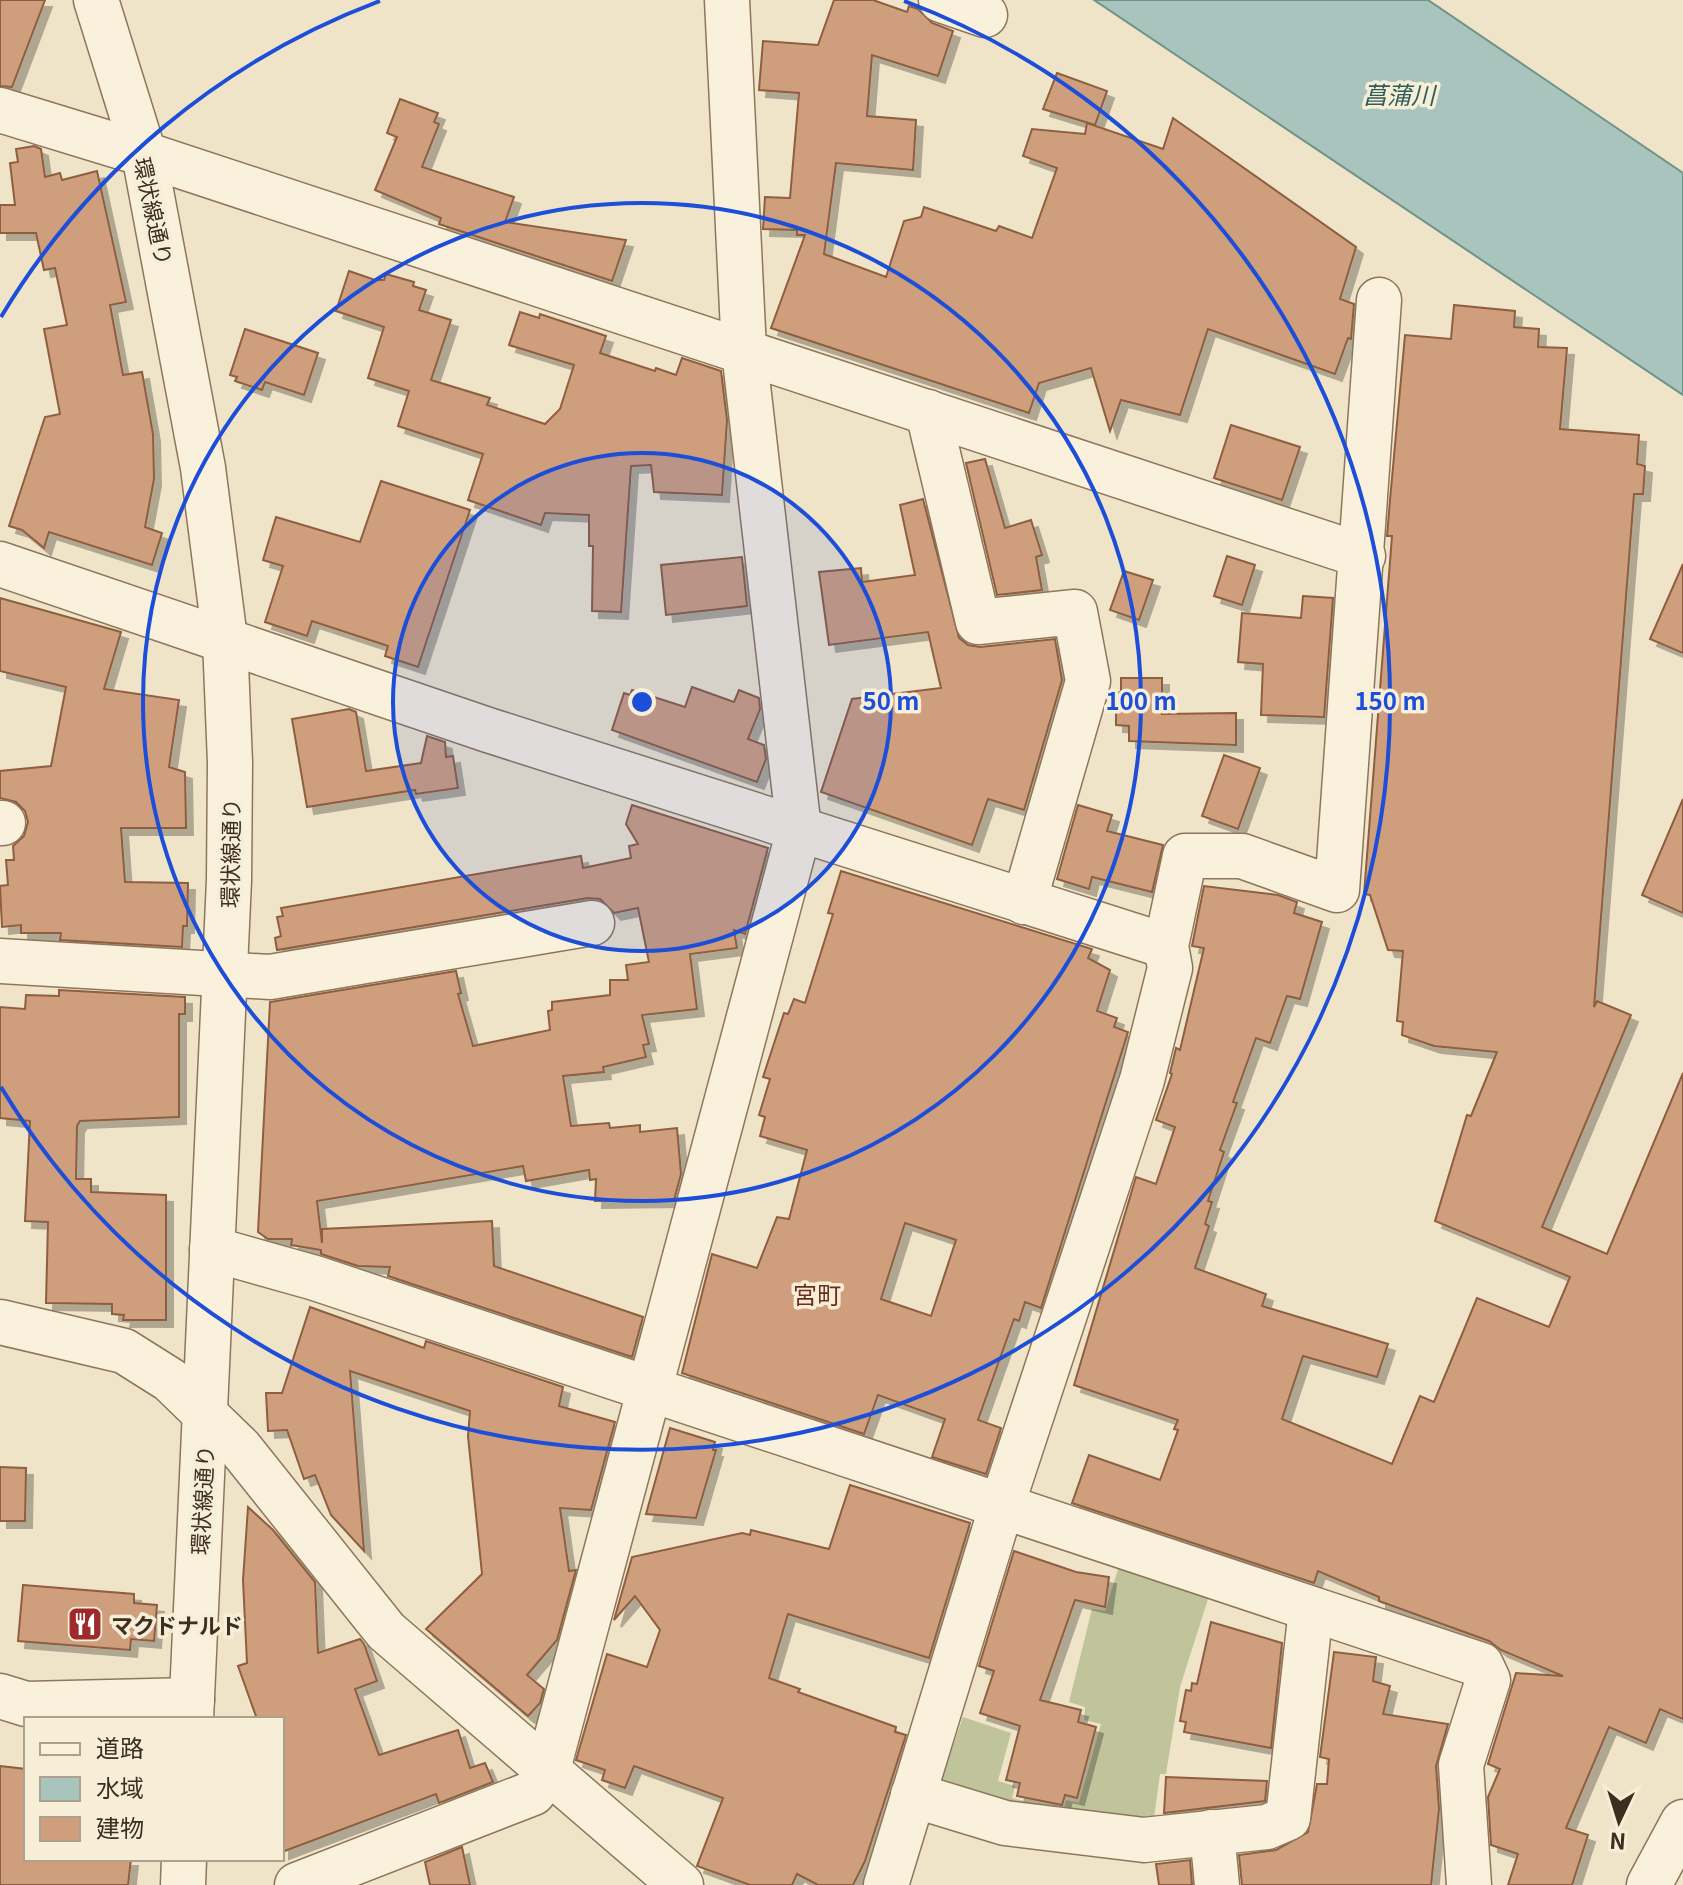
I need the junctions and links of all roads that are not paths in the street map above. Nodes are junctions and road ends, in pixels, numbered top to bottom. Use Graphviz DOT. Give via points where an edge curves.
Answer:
graph roads {
  1 [pos="96,0"];
  2 [pos="727,0"];
  3 [pos="941,0"];
  4 [pos="985,15"];
  5 [pos="0,110"];
  6 [pos="144,154"];
  7 [pos="1379,300"];
  8 [pos="744,351"];
  9 [pos="928,412"];
  10 [pos="1363,556"];
  11 [pos="0,564"];
  12 [pos="225,639"];
  13 [pos="799,830"];
  14 [pos="1024,902"];
  15 [pos="592,923"];
  16 [pos="1166,946"];
  17 [pos="0,961"];
  18 [pos="226,975"];
  19 [pos="212,1249"];
  20 [pos="0,1322"];
  21 [pos="649,1390"];
  22 [pos="205,1410"];
  23 [pos="1002,1505"];
  24 [pos="1311,1609"];
  25 [pos="0,1696"];
  26 [pos="191,1710"];
  27 [pos="547,1773"];
  28 [pos="913,1795"];
  29 [pos="1683,1822"];
  30 [pos="1212,1832"];
  31 [pos="184,1861"];
  32 [pos="183,1885"];
  33 [pos="297,1885"];
  34 [pos="681,1885"];
  35 [pos="886,1885"];
  36 [pos="1217,1885"];
  37 [pos="1469,1885"];
  38 [pos="1649,1885"];
  1 -- 6 [label="street, 環状線通り"];
  2 -- 8 [label="street"];
  3 -- 4 [label="street"];
  5 -- 6 [label="street"];
  6 -- 8 [label="street"];
  6 -- 12 [label="street, 環状線通り" via="203,468"];
  7 -- 10 [label="street"];
  8 -- 9 [label="street"];
  8 -- 13 [label="street"];
  9 -- 10 [label="street"];
  9 -- 14 [label="street" via="978,622 1075,612 1088,681"];
  10 -- 16 [label="street" via="1337,890 1242,856 1185,856"];
  11 -- 12 [label="street"];
  12 -- 13 [label="street"];
  12 -- 18 [label="street, 環状線通り" via="230,763"];
  13 -- 14 [label="street"];
  13 -- 21 [label="street"];
  14 -- 16 [label="street"];
  15 -- 18 [label="street" via="270,977"];
  16 -- 23 [label="street" via="1170,968 1142,1080"];
  17 -- 18 [label="street"];
  18 -- 19 [label="street, 環状線通り"];
  19 -- 21 [label="street" via="315,1278"];
  19 -- 22 [label="street, 環状線通り"];
  20 -- 22 [label="street" via="124,1351"];
  21 -- 23 [label="street"];
  21 -- 27 [label="street"];
  22 -- 26 [label="street, 環状線通り"];
  22 -- 27 [label="street" via="386,1631"];
  23 -- 24 [label="street"];
  23 -- 28 [label="street"];
  24 -- 30 [label="street" via="1288,1818 1267,1827"];
  24 -- 37 [label="street" via="1481,1665 1488,1680 1461,1765"];
  25 -- 26 [label="street" via="26,1704"];
  27 -- 33 [label="street" via="533,1793"];
  27 -- 34 [label="street"];
  28 -- 30 [label="street" via="1005,1823 1051,1829 1144,1840"];
  28 -- 35 [label="street"];
  29 -- 38 [label="street"];
  30 -- 36 [label="street"];
  31 -- 32 [label="street"];
}
